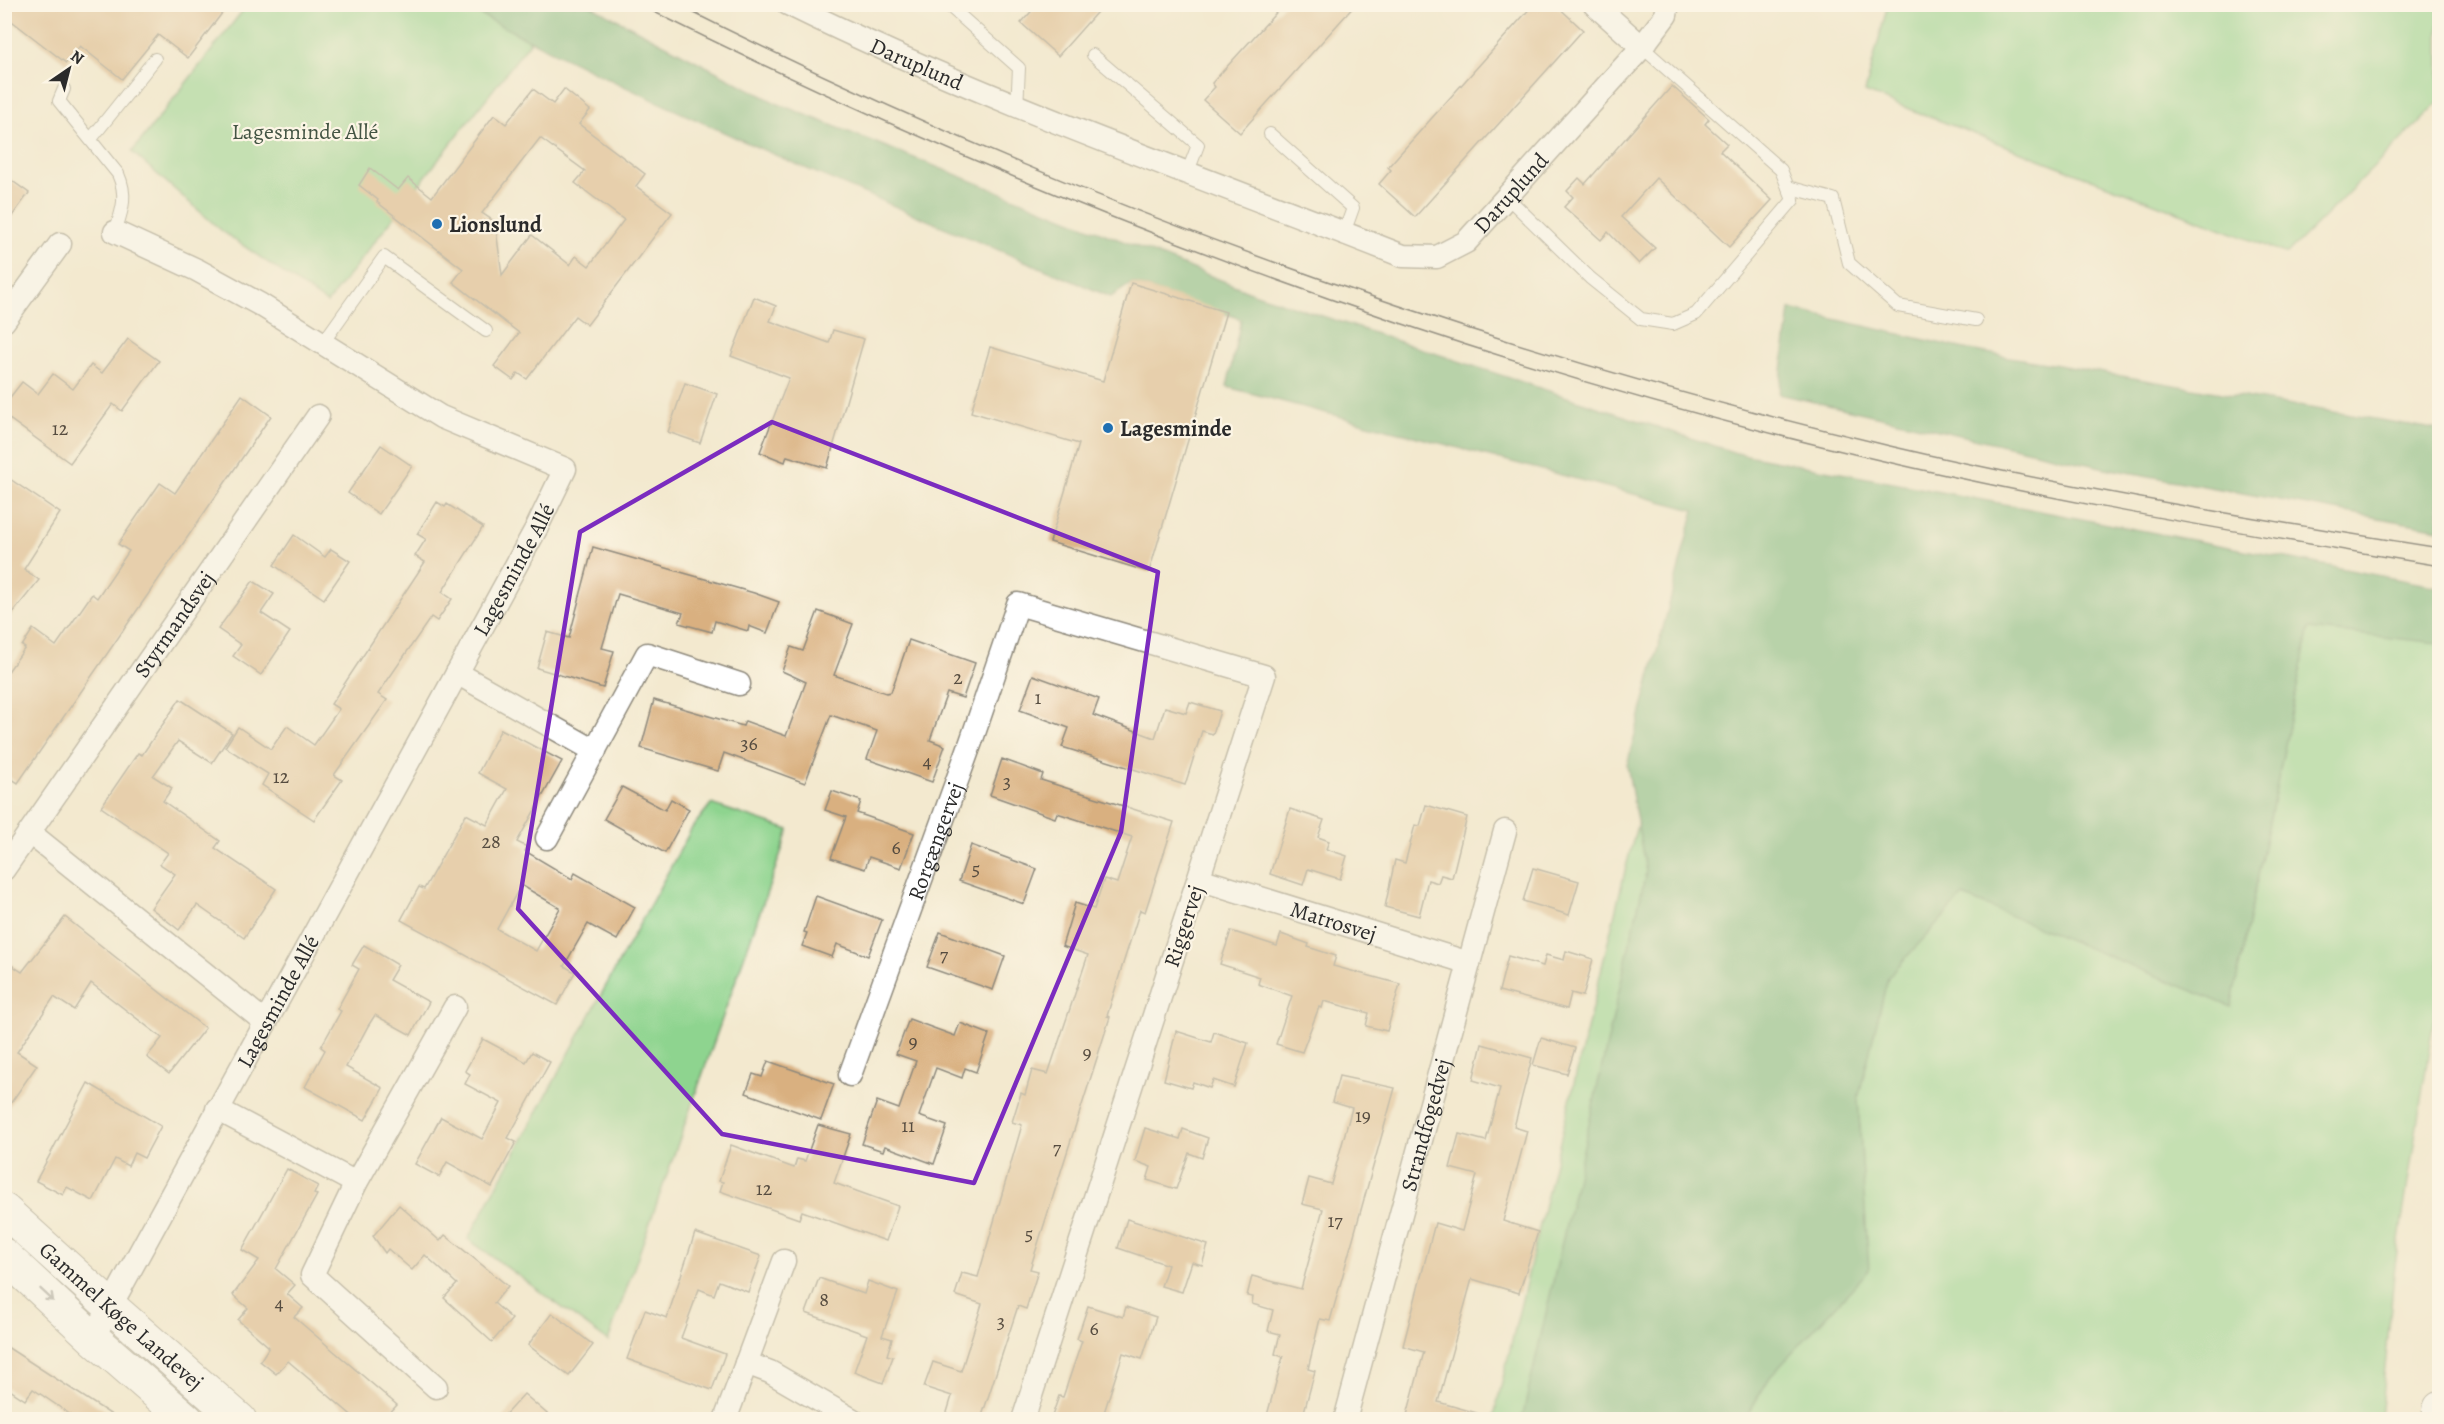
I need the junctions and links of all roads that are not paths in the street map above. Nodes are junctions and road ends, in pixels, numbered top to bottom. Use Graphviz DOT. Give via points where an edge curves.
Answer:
graph roads {
  1 [pos="788,4"];
  2 [pos="947,4"];
  3 [pos="1594,4"];
  4 [pos="1668,4"];
  5 [pos="819,12"];
  6 [pos="1642,47"];
  7 [pos="1093,55"];
  8 [pos="156,59"];
  9 [pos="64,89"];
  10 [pos="1017,108"];
  11 [pos="1270,134"];
  12 [pos="91,139"];
  13 [pos="1187,174"];
  14 [pos="1788,187"];
  15 [pos="1507,197"];
  16 [pos="115,232"];
  17 [pos="1344,233"];
  18 [pos="60,244"];
  19 [pos="1976,320"];
  20 [pos="4,321"];
  21 [pos="486,331"];
  22 [pos="322,344"];
  23 [pos="318,416"];
  24 [pos="1018,604"];
  25 [pos="457,673"];
  26 [pos="739,684"];
  27 [pos="596,751"];
  28 [pos="1505,831"];
  29 [pos="30,833"];
  30 [pos="548,838"];
  31 [pos="4,869"];
  32 [pos="1199,879"];
  33 [pos="1469,963"];
  34 [pos="455,1006"];
  35 [pos="265,1022"];
  36 [pos="850,1075"];
  37 [pos="217,1109"];
  38 [pos="356,1184"];
  39 [pos="4,1209"];
  40 [pos="4,1255"];
  41 [pos="784,1262"];
  42 [pos="110,1306"];
  43 [pos="93,1338"];
  44 [pos="746,1363"];
  45 [pos="436,1387"];
  46 [pos="2439,1408"];
  47 [pos="188,1419"];
  48 [pos="240,1419"];
  49 [pos="725,1419"];
  50 [pos="853,1419"];
  51 [pos="1023,1419"];
  52 [pos="1345,1419"];
  53 [pos="2438,1419"];
  1 -- 5 [label="street, Daruplund"];
  2 -- 10 [label="lane" via="1019,68"];
  3 -- 6 [label="street"];
  4 -- 6 [label="street, Daruplund" via="1666,15"];
  5 -- 10 [label="street, Daruplund"];
  6 -- 14 [label="lane" via="1781,170"];
  6 -- 15 [label="street, Daruplund"];
  7 -- 13 [label="lane" via="1198,145"];
  8 -- 12 [label="lane"];
  9 -- 12 [label="lane" via="59,100"];
  10 -- 13 [label="street, Daruplund"];
  11 -- 17 [label="lane" via="1353,208"];
  12 -- 16 [label="lane" via="123,184 125,200"];
  13 -- 17 [label="street, Daruplund"];
  14 -- 15 [label="lane" via="1792,200 1785,209 1696,314 1673,324 1641,319 1590,278"];
  14 -- 19 [label="lane" via="1833,199 1849,263 1898,306"];
  15 -- 17 [label="street, Daruplund" via="1466,242 1437,257 1403,256"];
  16 -- 22 [label="street, Lagesminde Allé" via="197,270"];
  18 -- 20 [label="street"];
  21 -- 22 [label="lane" via="384,257"];
  22 -- 25 [label="street, Lagesminde Allé" via="441,417 565,469"];
  23 -- 29 [label="street, Styrmandsvej"];
  24 -- 32 [label="street, Riggervej" via="1264,676"];
  24 -- 36 [label="street, Rorgængervej"];
  25 -- 27 [label="street"];
  25 -- 35 [label="street, Lagesminde Allé"];
  26 -- 27 [label="street" via="647,654"];
  27 -- 30 [label="street"];
  28 -- 33 [label="street, Strandfogedvej"];
  29 -- 31 [label="street, Styrmandsvej"];
  29 -- 35 [label="street"];
  32 -- 33 [label="street, Matrosvej"];
  32 -- 51 [label="street, Riggervej"];
  33 -- 52 [label="street, Strandfogedvej"];
  34 -- 38 [label="street"];
  35 -- 37 [label="street, Lagesminde Allé"];
  37 -- 38 [label="street"];
  37 -- 42 [label="street, Lagesminde Allé"];
  38 -- 45 [label="street" via="312,1275"];
  39 -- 42 [label="main road, Gammel Køge Landevej"];
  40 -- 43 [label="main road, Gammel Køge Landevej, one-way"];
  41 -- 44 [label="street"];
  42 -- 43 [label="street, Lagesminde Allé"];
  42 -- 48 [label="main road, Gammel Køge Landevej"];
  43 -- 47 [label="main road, Gammel Køge Landevej"];
  44 -- 49 [label="street"];
  44 -- 50 [label="street" via="770,1372"];
  46 -- 53 [label="main road"];
}
